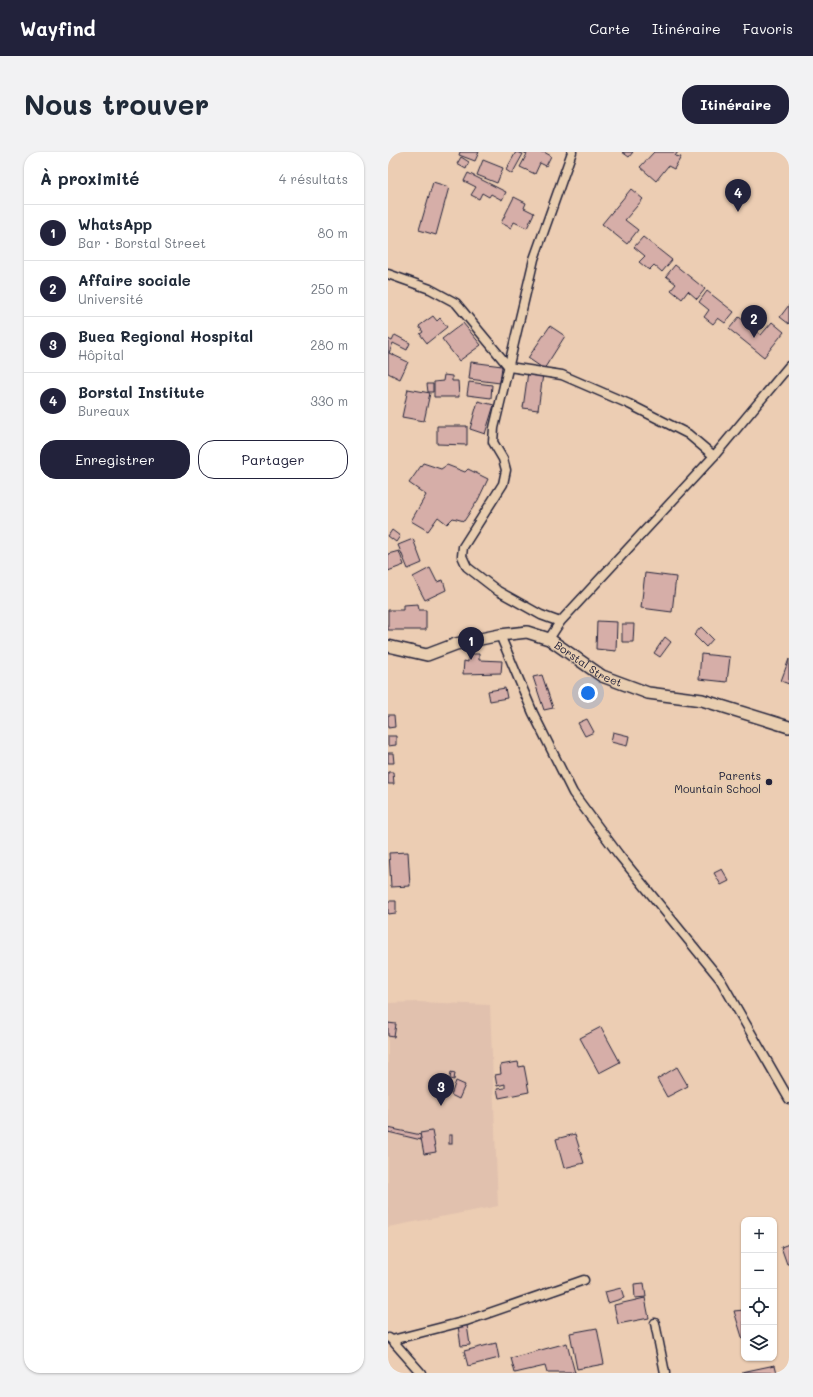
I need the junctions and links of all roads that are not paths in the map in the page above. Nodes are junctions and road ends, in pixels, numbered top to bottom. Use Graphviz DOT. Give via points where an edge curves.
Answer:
graph roads {
  1 [pos="572,152"];
  2 [pos="388,274"];
  3 [pos="789,366"];
  4 [pos="509,367"];
  5 [pos="714,456"];
  6 [pos="560,622"];
  7 [pos="500,635"];
  8 [pos="549,639"];
  9 [pos="388,646"];
  10 [pos="789,727"];
  11 [pos="789,1099"];
  12 [pos="584,1280"];
  13 [pos="655,1323"];
  14 [pos="390,1339"];
  15 [pos="421,1373"];
  16 [pos="665,1373"];
  1 -- 4 [label="street" via="534,260"];
  2 -- 4 [label="street" via="430,289 456,303"];
  3 -- 5 [label="street"];
  4 -- 5 [label="street" via="562,375 616,398 688,434"];
  4 -- 6 [label="street" via="493,442 506,470 503,484 463,547 462,556 467,567 498,591 541,615"];
  5 -- 6 [label="street"];
  6 -- 8 [label="street"];
  7 -- 8 [label="street, Borstal Street" via="527,632"];
  7 -- 9 [label="street, Borstal Street" via="456,644 427,654"];
  7 -- 11 [label="street" via="533,713 573,793 619,855 720,979"];
  8 -- 10 [label="street, Borstal Street" via="602,676 648,692 702,700"];
  12 -- 14 [label="street" via="466,1321"];
  13 -- 16 [label="street"];
  14 -- 15 [label="street"];
}
